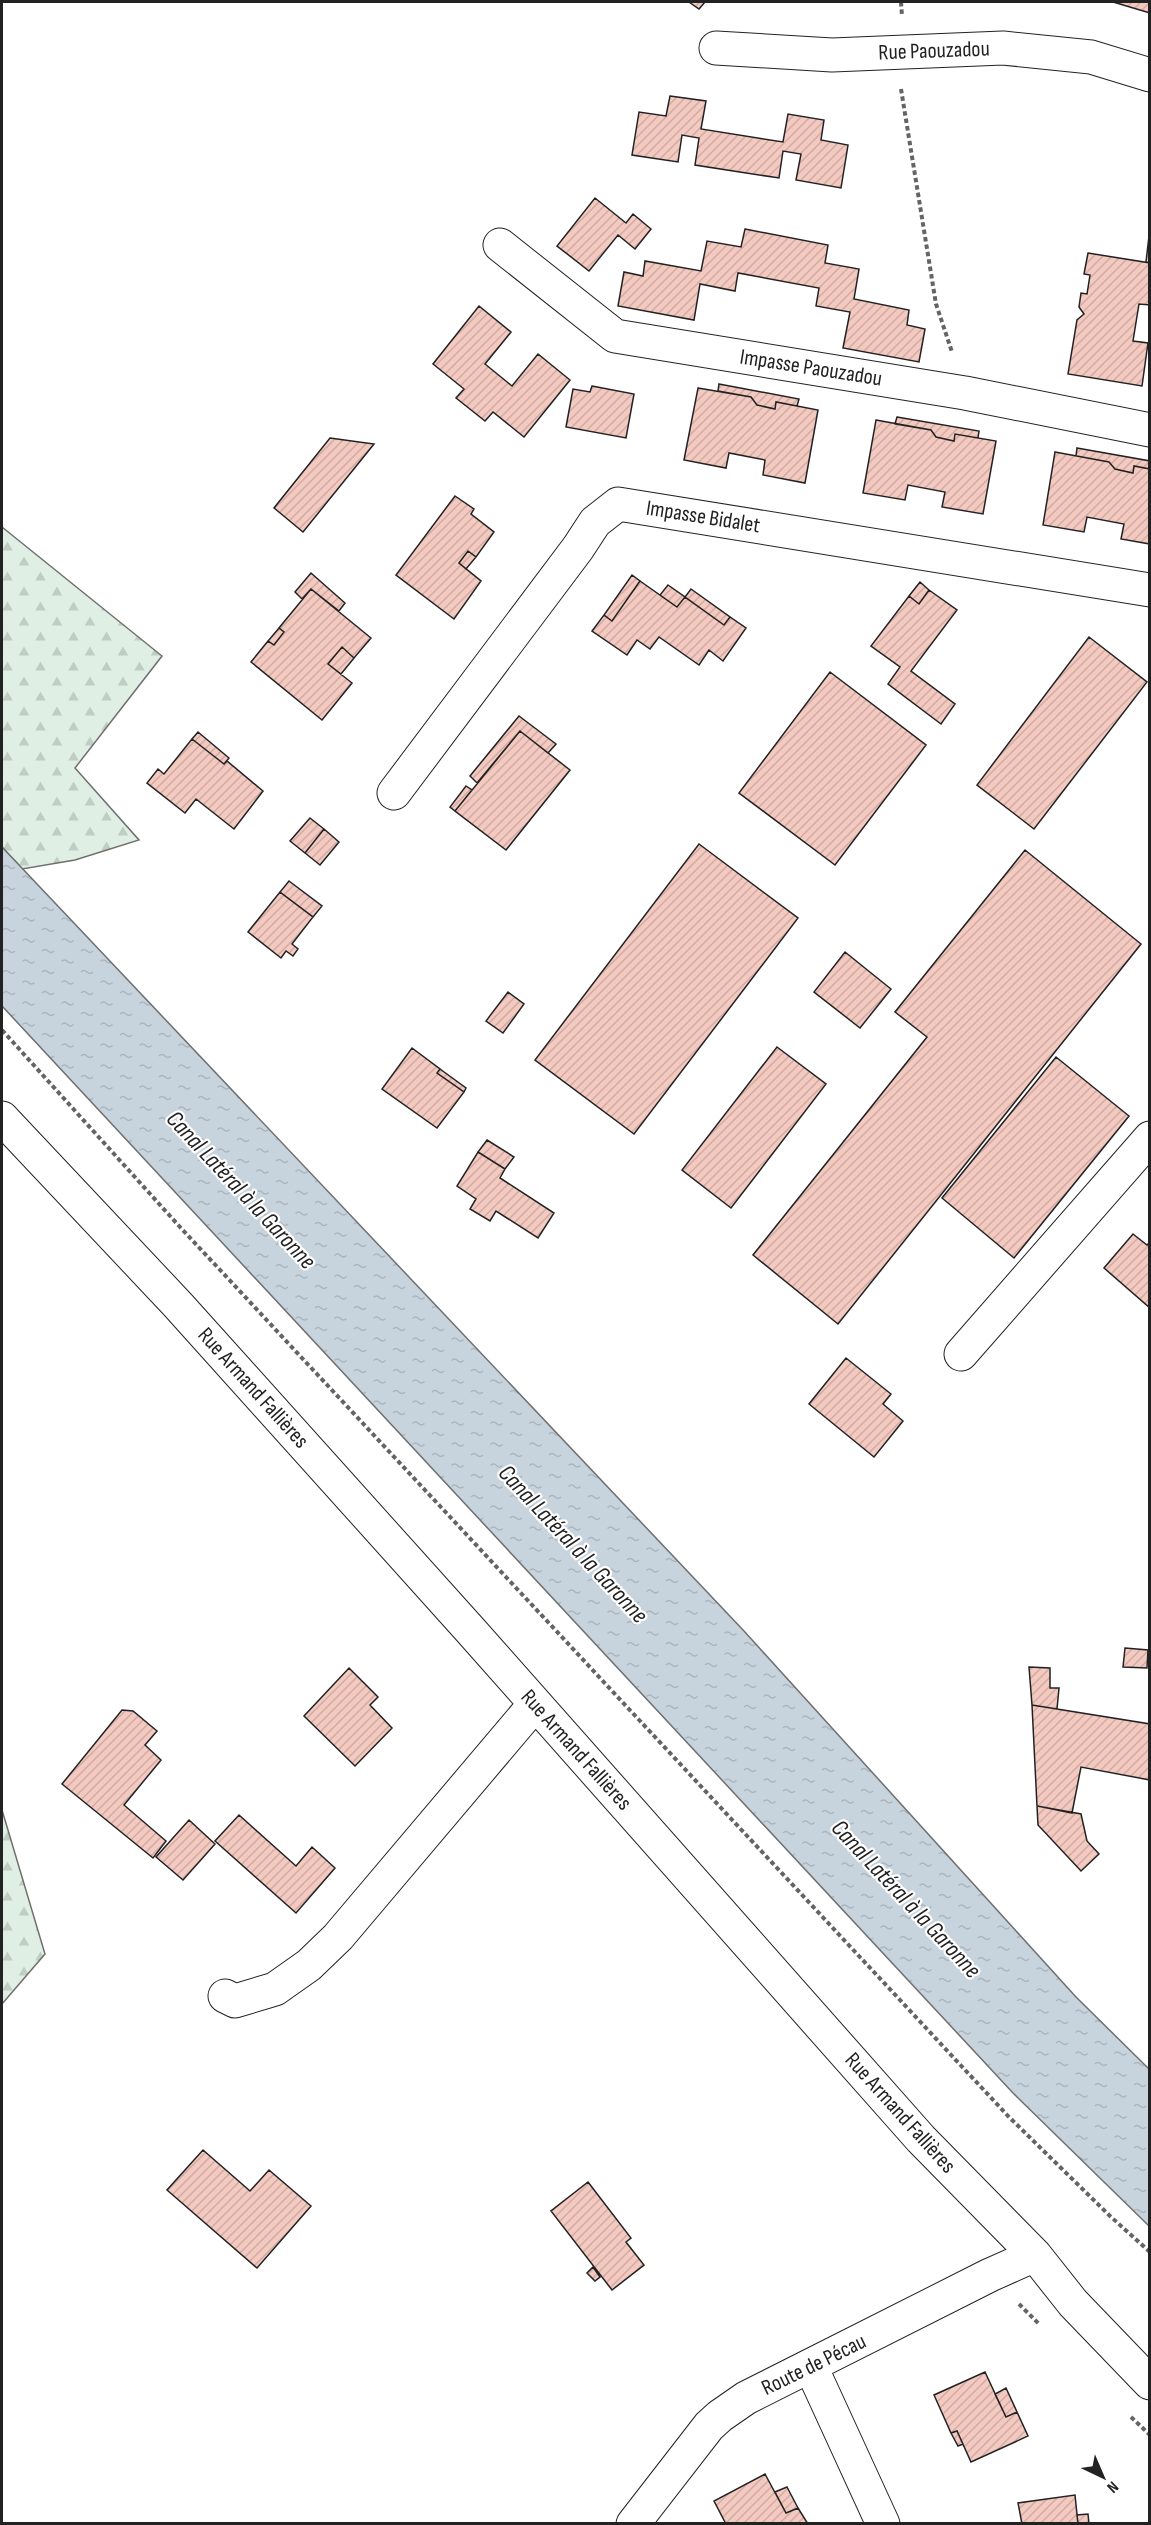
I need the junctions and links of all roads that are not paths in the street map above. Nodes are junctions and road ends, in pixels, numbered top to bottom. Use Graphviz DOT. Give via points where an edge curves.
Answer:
graph roads {
  1 [pos="716,48"];
  2 [pos="1149,75"];
  3 [pos="500,245"];
  4 [pos="1149,430"];
  5 [pos="1149,590"];
  6 [pos="394,793"];
  7 [pos="2,1118"];
  8 [pos="1149,1138"];
  9 [pos="961,1354"];
  10 [pos="535,1704"];
  11 [pos="225,1996"];
  12 [pos="1035,2255"];
  13 [pos="811,2367"];
  14 [pos="1149,2383"];
  15 [pos="633,2523"];
  16 [pos="883,2523"];
  1 -- 2 [label="street, Rue Paouzadou" via="832,55 1014,49 1091,57"];
  3 -- 4 [label="street, Impasse Paouzadou" via="615,336 965,393"];
  5 -- 6 [label="street, Impasse Bidalet" via="618,504 595,522"];
  7 -- 10 [label="street, Rue Armand Fallières" via="178,1305"];
  8 -- 9 [label="street"];
  10 -- 11 [label="street" via="338,1937 309,1965 275,1989 235,2001"];
  10 -- 12 [label="street, Rue Armand Fallières" via="921,2139"];
  12 -- 13 [label="street, Route de Pécau"];
  12 -- 14 [label="street, Rue Armand Fallières" via="1073,2304"];
  13 -- 15 [label="street, Route de Pécau" via="720,2415"];
  13 -- 16 [label="street"];
}
